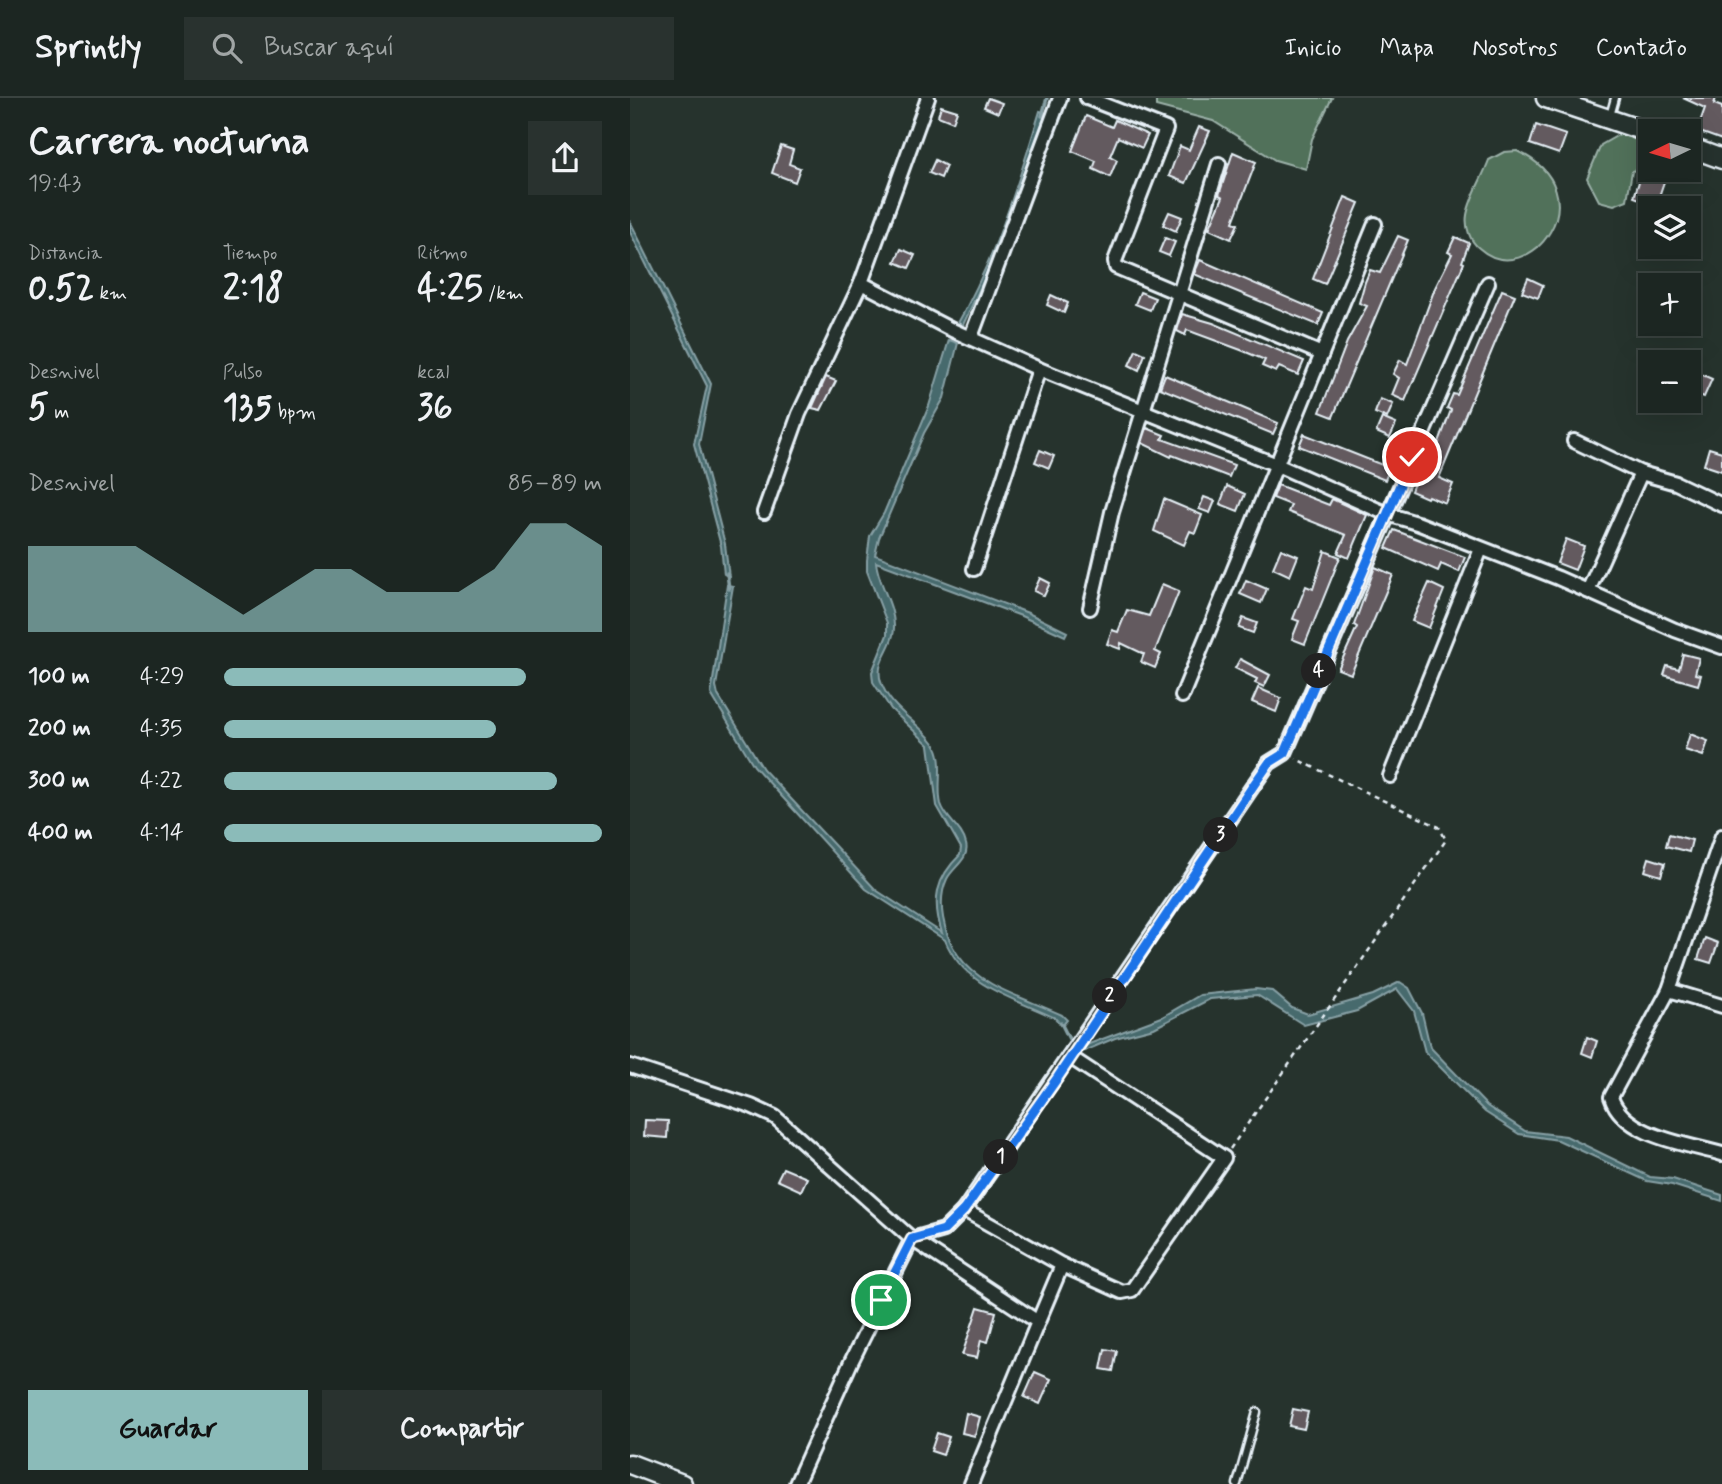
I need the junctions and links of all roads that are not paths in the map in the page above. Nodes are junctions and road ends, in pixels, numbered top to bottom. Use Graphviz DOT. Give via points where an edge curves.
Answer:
graph roads {
  1 [pos="928,98"];
  2 [pos="1060,98"];
  3 [pos="1087,98"];
  4 [pos="1546,98"];
  5 [pos="1615,98"];
  6 [pos="1609,120"];
  7 [pos="1638,129"];
  8 [pos="1701,151"];
  9 [pos="1722,159"];
  10 [pos="1219,164"];
  11 [pos="1375,224"];
  12 [pos="861,283"];
  13 [pos="1488,283"];
  14 [pos="1179,296"];
  15 [pos="962,334"];
  16 [pos="1322,354"];
  17 [pos="1039,369"];
  18 [pos="1143,413"];
  19 [pos="1574,441"];
  20 [pos="1277,465"];
  21 [pos="1641,473"];
  22 [pos="1722,505"];
  23 [pos="764,512"];
  24 [pos="1387,514"];
  25 [pos="1481,549"];
  26 [pos="974,569"];
  27 [pos="1588,591"];
  28 [pos="1090,608"];
  29 [pos="1722,647"];
  30 [pos="1182,696"];
  31 [pos="1390,776"];
  32 [pos="1722,836"];
  33 [pos="1669,990"];
  34 [pos="1722,1006"];
  35 [pos="1073,1052"];
  36 [pos="630,1066"];
  37 [pos="1722,1154"];
  38 [pos="964,1210"];
  39 [pos="912,1239"];
  40 [pos="1062,1265"];
  41 [pos="1038,1322"];
  42 [pos="1258,1412"];
  43 [pos="630,1464"];
  44 [pos="682,1484"];
  45 [pos="796,1484"];
  46 [pos="971,1484"];
  47 [pos="1237,1484"];
  1 -- 12 [label="street"];
  2 -- 15 [label="street"];
  3 -- 14 [label="street" via="1166,128 1115,261 1122,271"];
  4 -- 6 [label="street"];
  5 -- 6 [label="lane"];
  6 -- 7 [label="street"];
  8 -- 9 [label="street"];
  10 -- 14 [label="street"];
  11 -- 16 [label="street"];
  12 -- 15 [label="street"];
  12 -- 23 [label="street" via="799,414"];
  13 -- 24 [label="street"];
  14 -- 16 [label="street"];
  14 -- 18 [label="street"];
  15 -- 17 [label="street"];
  16 -- 20 [label="street"];
  17 -- 18 [label="street"];
  17 -- 26 [label="street"];
  18 -- 20 [label="street"];
  18 -- 28 [label="street" via="1112,512"];
  19 -- 21 [label="street"];
  20 -- 24 [label="street"];
  20 -- 30 [label="street"];
  21 -- 22 [label="street" via="1676,483"];
  21 -- 27 [label="street"];
  24 -- 25 [label="street"];
  24 -- 35 [label="street" via="1285,753 1269,763"];
  25 -- 27 [label="street"];
  25 -- 31 [label="street"];
  27 -- 29 [label="street"];
  32 -- 33 [label="street"];
  33 -- 34 [label="street"];
  33 -- 37 [label="street" via="1611,1097 1614,1107 1648,1132"];
  35 -- 38 [label="street"];
  35 -- 40 [label="street" via="1224,1157 1132,1290 1122,1293"];
  36 -- 39 [label="street" via="775,1117"];
  38 -- 39 [label="street" via="944,1230"];
  38 -- 40 [label="street"];
  39 -- 41 [label="street"];
  39 -- 45 [label="street"];
  40 -- 41 [label="street"];
  41 -- 46 [label="street"];
  42 -- 47 [label="lane"];
  43 -- 44 [label="street"];
}
